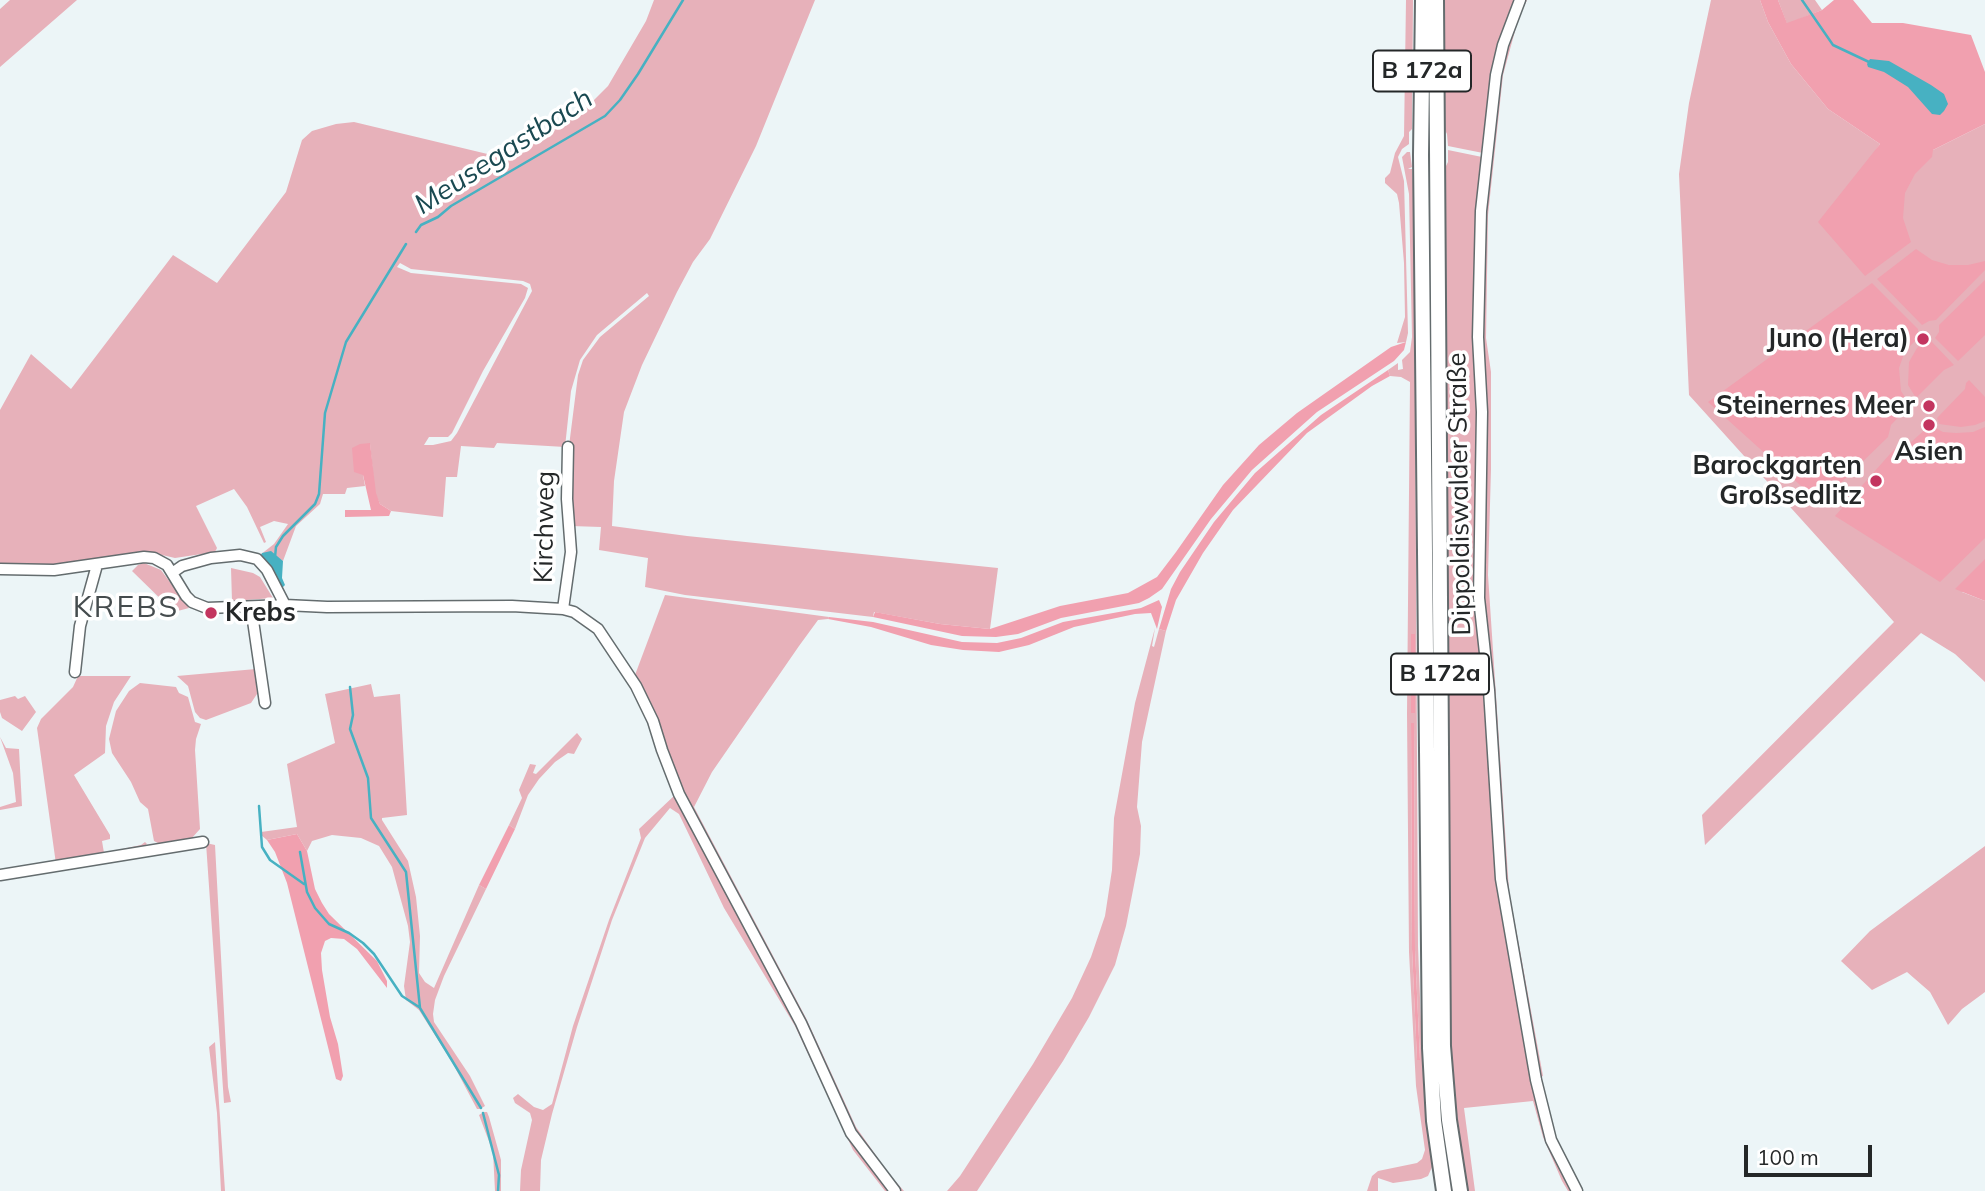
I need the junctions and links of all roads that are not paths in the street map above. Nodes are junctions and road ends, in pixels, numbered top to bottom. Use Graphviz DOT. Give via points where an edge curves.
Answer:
graph roads {
  1 [pos="1423,0"];
  2 [pos="1436,0"];
  3 [pos="1520,0"];
  4 [pos="1429,148"];
  5 [pos="568,447"];
  6 [pos="97,565"];
  7 [pos="0,569"];
  8 [pos="172,573"];
  9 [pos="285,605"];
  10 [pos="251,607"];
  11 [pos="563,609"];
  12 [pos="75,673"];
  13 [pos="265,703"];
  14 [pos="203,842"];
  15 [pos="0,875"];
  16 [pos="895,1191"];
  17 [pos="1444,1191"];
  18 [pos="1460,1191"];
  19 [pos="1577,1191"];
  1 -- 4 [label="highway, B 172a"];
  2 -- 4 [label="highway, B 172a"];
  3 -- 19 [label="street, Dippoldiswalder Straße" via="1496,75 1480,211 1479,598 1500,879 1544,1114 1551,1140"];
  4 -- 17 [label="highway, B 172a" via="1430,1048"];
  4 -- 18 [label="highway, B 172a" via="1443,1046"];
  5 -- 11 [label="street, Kirchweg" via="571,552"];
  6 -- 7 [label="street"];
  6 -- 8 [label="street" via="144,557 167,565"];
  6 -- 12 [label="street" via="80,626"];
  8 -- 9 [label="street" via="211,558 240,555 257,559"];
  8 -- 10 [label="street" via="186,596 199,606"];
  9 -- 10 [label="street"];
  9 -- 11 [label="street"];
  10 -- 13 [label="street"];
  11 -- 16 [label="street" via="598,629 628,672 653,721 680,794 801,1023 851,1133"];
  14 -- 15 [label="street"];
}
